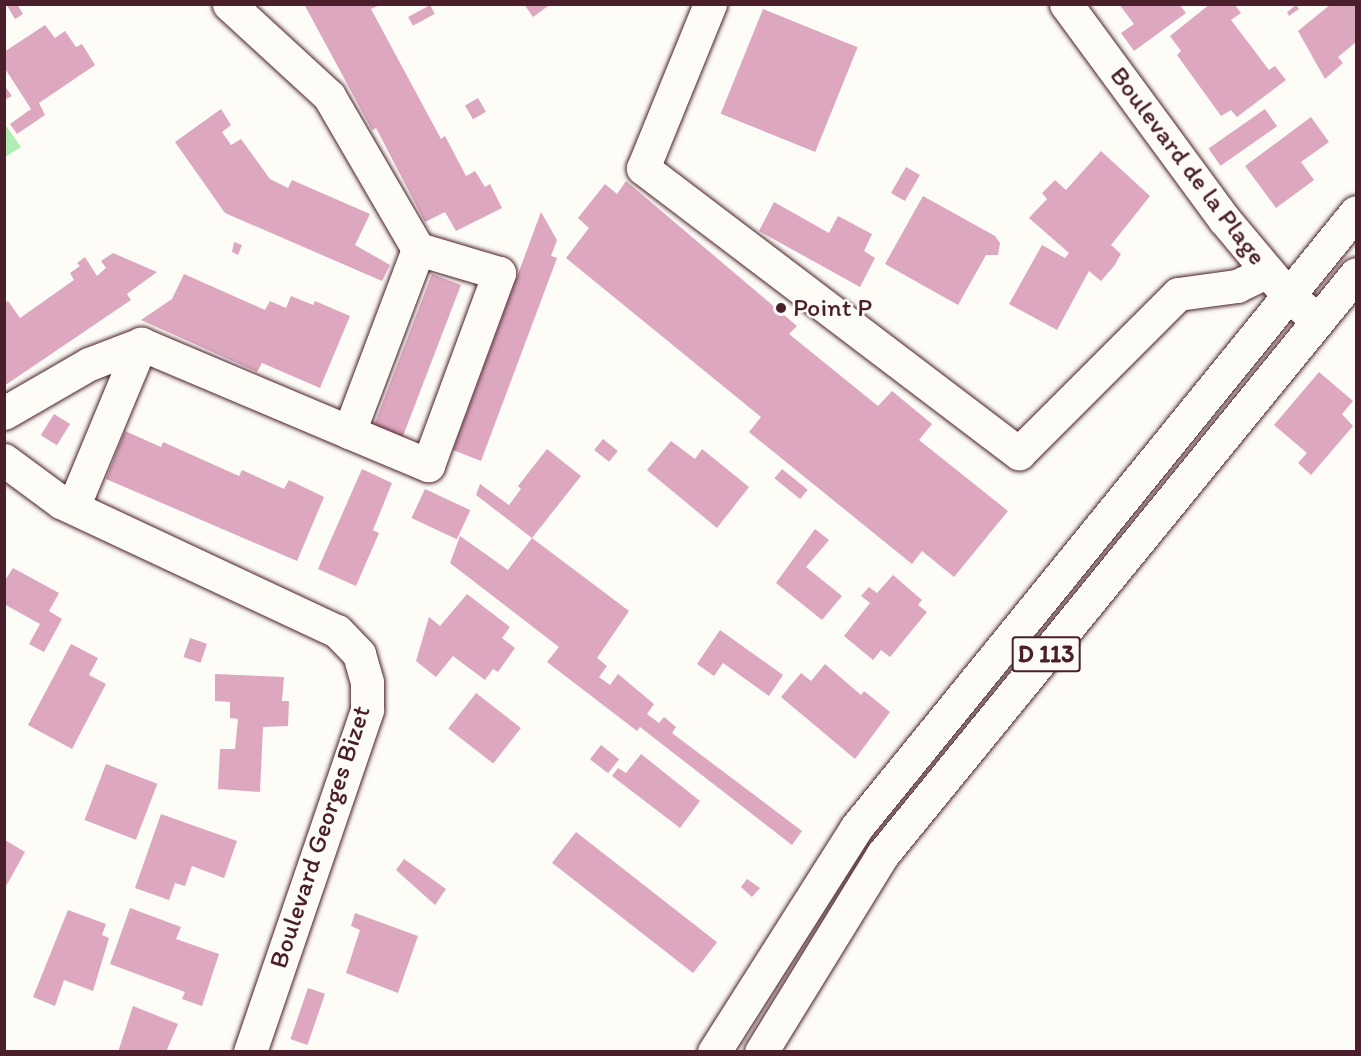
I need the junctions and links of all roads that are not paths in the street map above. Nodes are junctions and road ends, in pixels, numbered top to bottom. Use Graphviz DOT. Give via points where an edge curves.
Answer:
graph roads {
  1 [pos="229,4"];
  2 [pos="710,4"];
  3 [pos="1066,4"];
  4 [pos="1356,212"];
  5 [pos="418,249"];
  6 [pos="1356,274"];
  7 [pos="1277,283"];
  8 [pos="1317,320"];
  9 [pos="141,344"];
  10 [pos="4,412"];
  11 [pos="349,432"];
  12 [pos="4,460"];
  13 [pos="73,507"];
  14 [pos="250,1052"];
  15 [pos="714,1052"];
  16 [pos="761,1052"];
  1 -- 5 [label="street" via="329,96"];
  2 -- 7 [label="street" via="643,168 1019,453 1178,294"];
  3 -- 7 [label="street, Boulevard de la Plage" via="1224,219"];
  4 -- 7 [label="street, D 113"];
  5 -- 11 [label="street"];
  5 -- 11 [label="street" via="499,273 428,465"];
  6 -- 8 [label="street, D 113"];
  7 -- 8 [label="street, Boulevard de la Plage"];
  7 -- 15 [label="street, D 113" via="856,828"];
  8 -- 16 [label="street, D 113" via="883,854"];
  9 -- 10 [label="street" via="89,364"];
  9 -- 11 [label="street"];
  9 -- 13 [label="street"];
  12 -- 13 [label="street, Boulevard Georges Bizet"];
  13 -- 14 [label="street, Boulevard Georges Bizet" via="337,631 359,654 367,682 367,710"];
}
